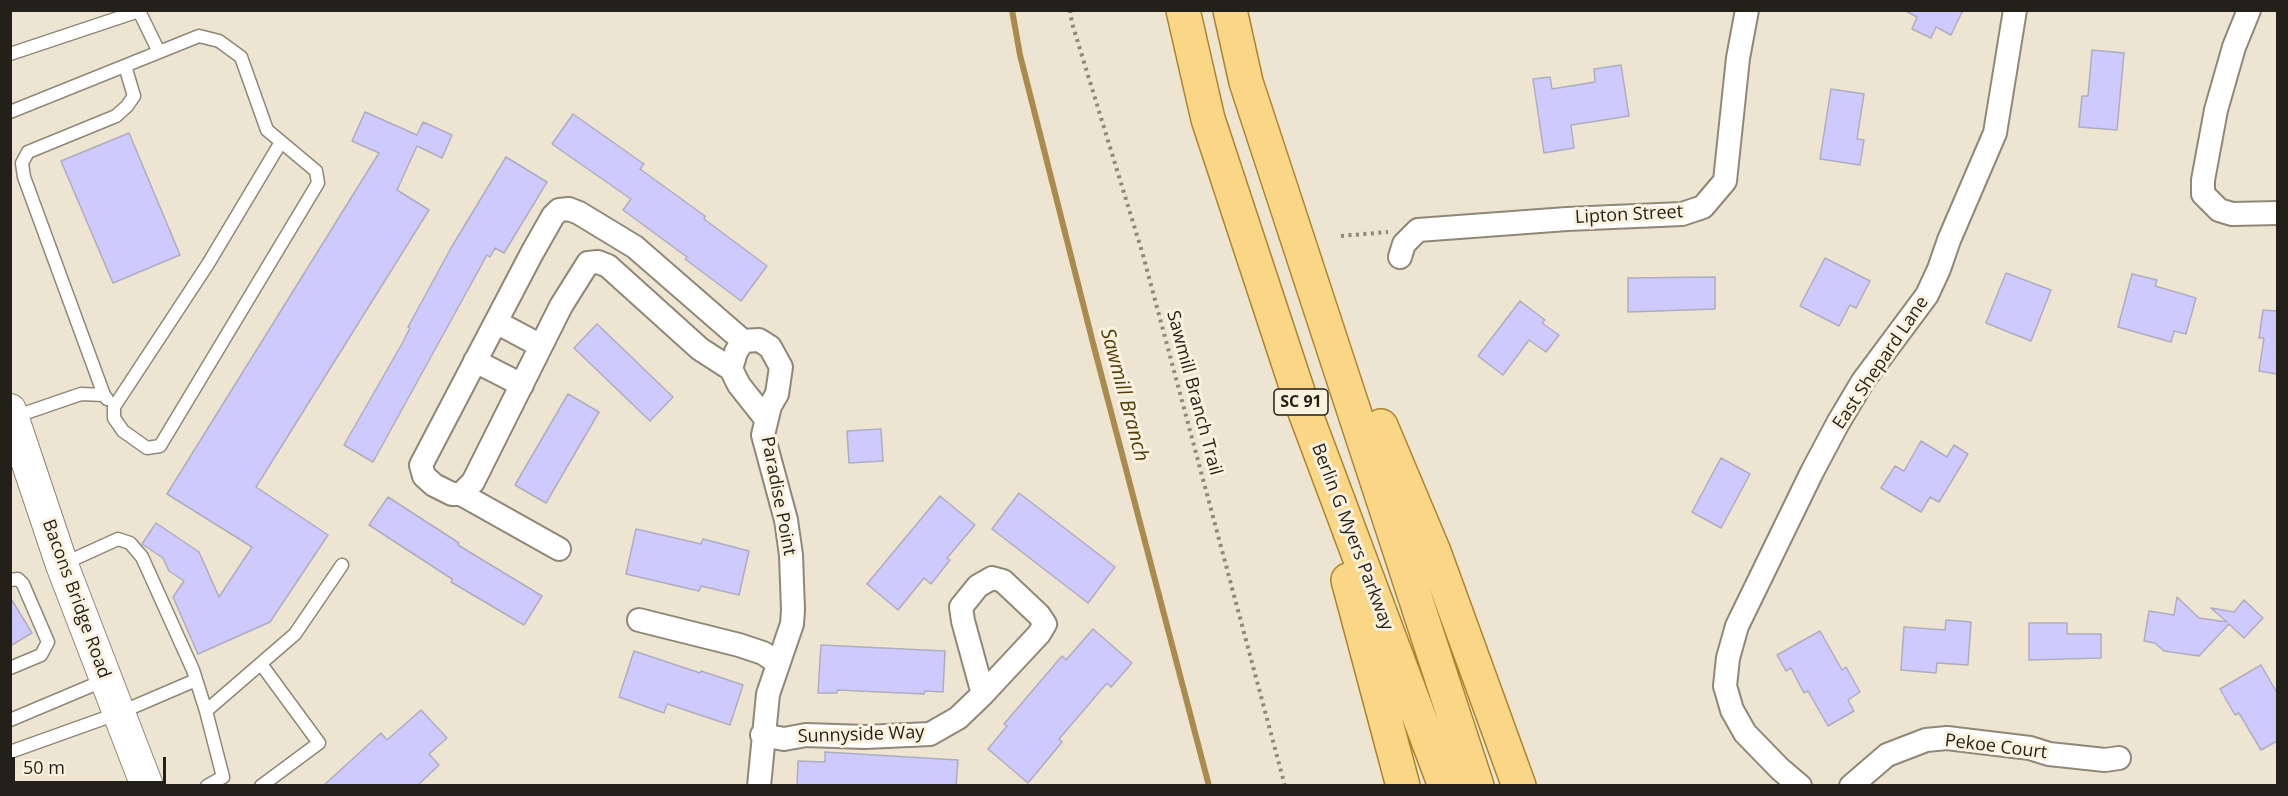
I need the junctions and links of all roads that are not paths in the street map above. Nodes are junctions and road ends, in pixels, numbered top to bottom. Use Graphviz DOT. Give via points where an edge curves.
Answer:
graph roads {
  1 [pos="1183,10"];
  2 [pos="1230,10"];
  3 [pos="1747,10"];
  4 [pos="2015,10"];
  5 [pos="2249,10"];
  6 [pos="159,52"];
  7 [pos="10,54"];
  8 [pos="125,66"];
  9 [pos="10,112"];
  10 [pos="281,142"];
  11 [pos="2277,213"];
  12 [pos="1295,224"];
  13 [pos="1400,257"];
  14 [pos="496,322"];
  15 [pos="743,341"];
  16 [pos="541,346"];
  17 [pos="475,361"];
  18 [pos="731,369"];
  19 [pos="522,385"];
  20 [pos="104,395"];
  21 [pos="1302,404"];
  22 [pos="114,407"];
  23 [pos="12,414"];
  24 [pos="766,419"];
  25 [pos="461,494"];
  26 [pos="559,549"];
  27 [pos="62,564"];
  28 [pos="342,565"];
  29 [pos="10,580"];
  30 [pos="639,620"];
  31 [pos="778,663"];
  32 [pos="261,664"];
  33 [pos="10,668"];
  34 [pos="106,680"];
  35 [pos="196,680"];
  36 [pos="983,694"];
  37 [pos="206,711"];
  38 [pos="119,713"];
  39 [pos="10,720"];
  40 [pos="762,735"];
  41 [pos="10,752"];
  42 [pos="2120,758"];
  43 [pos="225,781"];
  44 [pos="147,786"];
  45 [pos="207,786"];
  46 [pos="261,786"];
  47 [pos="759,786"];
  48 [pos="1403,786"];
  49 [pos="1445,786"];
  50 [pos="1477,786"];
  51 [pos="1519,786"];
  52 [pos="1800,786"];
  53 [pos="1851,786"];
  1 -- 21 [label="main road, Berlin G Myers Parkway / SC 91" via="1208,119"];
  2 -- 12 [label="main road, Berlin G Myers Parkway / SC 91" via="1246,81"];
  3 -- 13 [label="street, Lipton Street" via="1725,182 1703,207 1682,214 1418,230 1404,244"];
  4 -- 52 [label="street, East Shepard Lane" via="1995,133 1939,269 1927,295 1863,381 1833,433 1737,626 1728,658 1725,686 1732,710 1745,733"];
  5 -- 11 [label="street" via="2216,110 2203,194 2219,210 2232,214"];
  6 -- 7 [label="lane" via="139,11"];
  6 -- 8 [label="lane"];
  6 -- 10 [label="lane" via="200,36 219,41 241,57 267,130"];
  8 -- 9 [label="lane"];
  8 -- 20 [label="lane" via="134,96 127,106 116,116 28,152 22,163"];
  10 -- 22 [label="lane" via="208,264"];
  10 -- 22 [label="lane" via="316,171 318,183 160,446 147,448 123,431 114,418"];
  12 -- 50 [label="main road, Berlin G Myers Parkway / SC 91"];
  12 -- 51 [label="main road" via="1434,552"];
  14 -- 15 [label="street" via="553,216 559,210 569,209 597,222 635,248"];
  14 -- 16 [label="street"];
  14 -- 17 [label="street"];
  15 -- 18 [label="street"];
  15 -- 24 [label="street, Paradise Point" via="759,340 770,347 781,368 777,394"];
  16 -- 18 [label="street" via="582,269 588,263 598,262 608,266 700,349"];
  16 -- 19 [label="street"];
  17 -- 19 [label="street"];
  17 -- 25 [label="street" via="421,465 424,476 434,485"];
  18 -- 24 [label="street, Paradise Point"];
  19 -- 25 [label="street" via="473,482"];
  20 -- 22 [label="lane"];
  20 -- 23 [label="lane" via="81,394"];
  21 -- 48 [label="main road"];
  21 -- 49 [label="main road, Berlin G Myers Parkway / SC 91"];
  23 -- 27 [label="main road, Bacons Bridge Road"];
  24 -- 31 [label="street, Paradise Point" via="763,435 786,520 792,577 792,624"];
  25 -- 26 [label="street"];
  27 -- 34 [label="main road, Bacons Bridge Road"];
  27 -- 35 [label="lane" via="118,539 130,543 142,557"];
  28 -- 32 [label="lane" via="295,634"];
  29 -- 33 [label="lane" via="18,579 23,584 48,642 41,655"];
  30 -- 31 [label="street" via="739,645"];
  31 -- 40 [label="street, Paradise Point" via="768,693"];
  32 -- 37 [label="lane"];
  32 -- 46 [label="lane" via="319,743"];
  34 -- 38 [label="main road, Bacons Bridge Road"];
  34 -- 39 [label="lane"];
  35 -- 37 [label="lane"];
  35 -- 38 [label="lane"];
  36 -- 36 [label="street, Sunnyside Way" via="1044,624 1003,581 992,578 978,586 961,607"];
  36 -- 40 [label="street, Sunnyside Way" via="958,718 930,734 865,738 806,735 784,739"];
  37 -- 43 [label="lane"];
  38 -- 41 [label="lane"];
  38 -- 44 [label="main road, Bacons Bridge Road"];
  40 -- 47 [label="street, Paradise Point"];
  42 -- 53 [label="street, Pekoe Court" via="2049,754 1947,738 1926,740 1887,755"];
  43 -- 45 [label="lane"];
}
